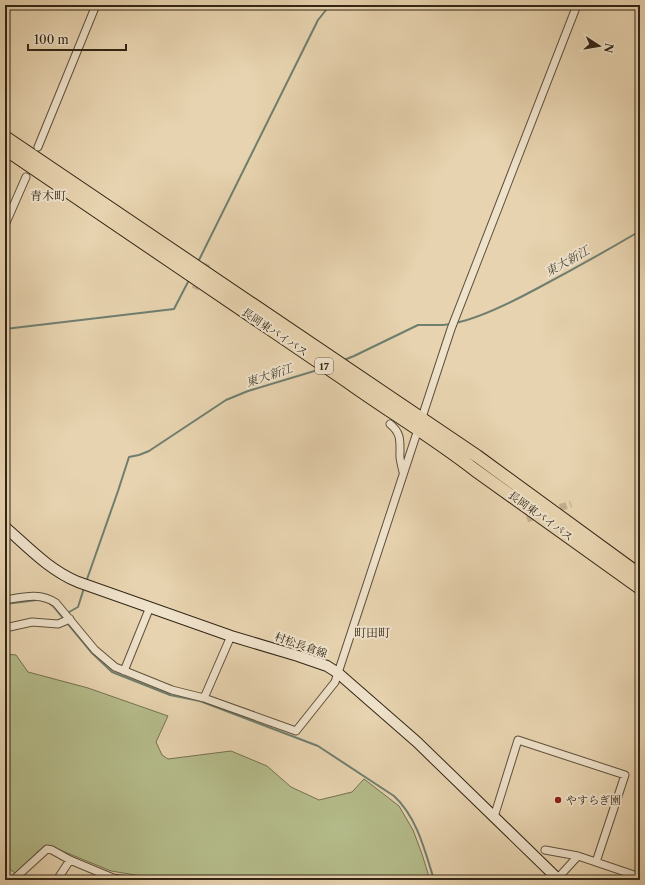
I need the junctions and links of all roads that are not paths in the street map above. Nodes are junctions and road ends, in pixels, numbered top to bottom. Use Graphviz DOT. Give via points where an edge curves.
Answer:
graph roads {
  1 [pos="96,5"];
  2 [pos="577,5"];
  3 [pos="5,137"];
  4 [pos="38,147"];
  5 [pos="5,149"];
  6 [pos="26,177"];
  7 [pos="5,225"];
  8 [pos="390,424"];
  9 [pos="420,424"];
  10 [pos="404,472"];
  11 [pos="5,527"];
  12 [pos="640,575"];
  13 [pos="640,588"];
  14 [pos="5,600"];
  15 [pos="150,607"];
  16 [pos="70,619"];
  17 [pos="5,628"];
  18 [pos="231,636"];
  19 [pos="124,672"];
  20 [pos="338,673"];
  21 [pos="204,698"];
  22 [pos="494,817"];
  23 [pos="545,850"];
  24 [pos="578,856"];
  25 [pos="70,860"];
  26 [pos="596,862"];
  27 [pos="640,877"];
  28 [pos="112,879"];
  29 [pos="557,879"];
  30 [pos="13,880"];
  31 [pos="56,880"];
  32 [pos="129,880"];
  1 -- 4 [label="street"];
  2 -- 9 [label="street" via="451,329"];
  3 -- 9 [label="highway, 長岡東バイパス / 17"];
  5 -- 9 [label="highway, 長岡東バイパス / 17"];
  6 -- 7 [label="street"];
  8 -- 10 [label="street" via="399,434 399,454"];
  9 -- 10 [label="street"];
  9 -- 12 [label="highway, 長岡東バイパス / 17" via="477,456"];
  9 -- 13 [label="highway, 長岡東バイパス / 17" via="475,470"];
  10 -- 20 [label="street"];
  11 -- 15 [label="main road, 村松長倉線" via="42,560 66,577"];
  14 -- 16 [label="street" via="45,597 56,603"];
  15 -- 18 [label="main road, 村松長倉線"];
  15 -- 19 [label="street"];
  16 -- 17 [label="street" via="58,624 32,622"];
  16 -- 19 [label="street" via="94,650"];
  18 -- 20 [label="main road, 村松長倉線" via="327,666"];
  18 -- 21 [label="street"];
  19 -- 21 [label="street" via="172,690"];
  20 -- 21 [label="street" via="335,682 296,731"];
  20 -- 22 [label="main road, 村松長倉線" via="417,742"];
  22 -- 26 [label="street" via="518,740 625,775"];
  22 -- 29 [label="main road, 村松長倉線"];
  23 -- 24 [label="street"];
  24 -- 26 [label="street"];
  24 -- 29 [label="street"];
  25 -- 28 [label="street"];
  25 -- 30 [label="street" via="47,849"];
  25 -- 31 [label="street"];
  26 -- 27 [label="street"];
  28 -- 32 [label="street"];
}
